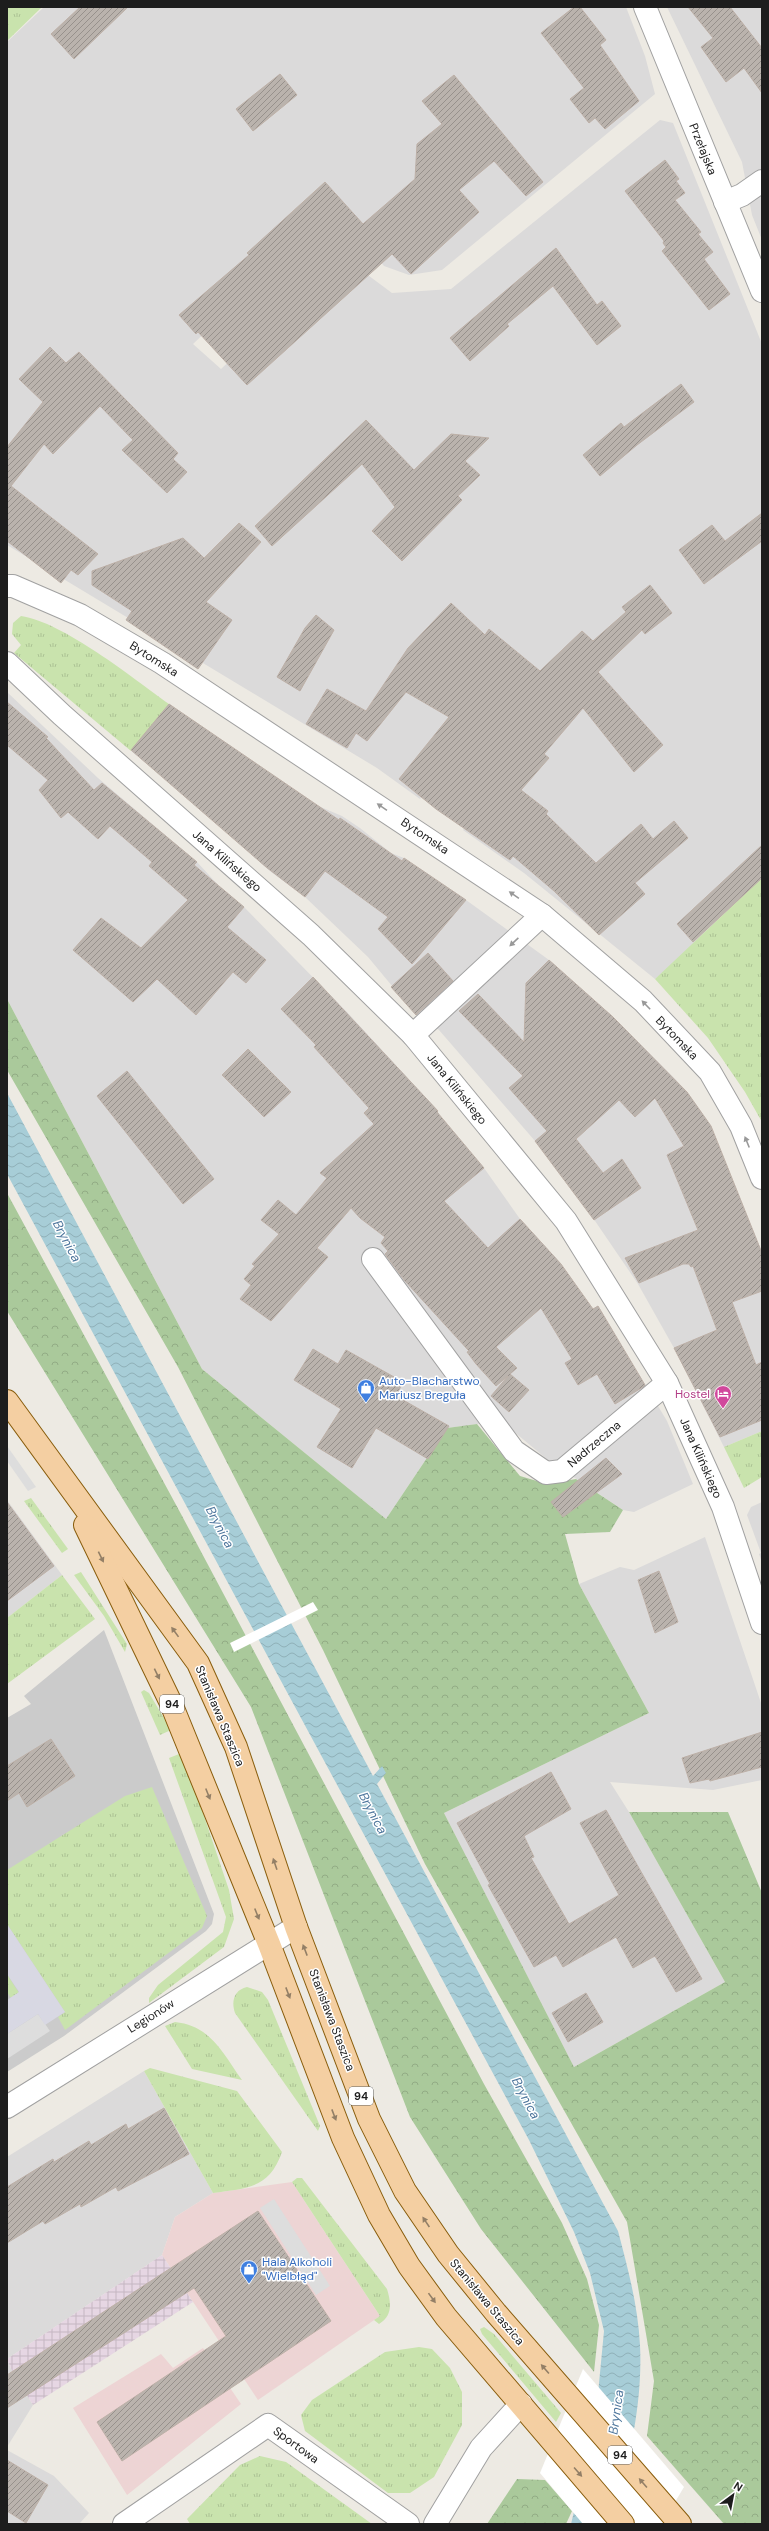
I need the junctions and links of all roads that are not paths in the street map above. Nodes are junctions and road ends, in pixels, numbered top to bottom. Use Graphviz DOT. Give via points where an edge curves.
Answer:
graph roads {
  1 [pos="645,7"];
  2 [pos="762,181"];
  3 [pos="725,202"];
  4 [pos="762,291"];
  5 [pos="7,586"];
  6 [pos="7,663"];
  7 [pos="542,915"];
  8 [pos="413,1035"];
  9 [pos="762,1178"];
  10 [pos="373,1259"];
  11 [pos="667,1383"];
  12 [pos="7,1401"];
  13 [pos="60,1471"];
  14 [pos="762,1622"];
  15 [pos="296,1927"];
  16 [pos="269,1944"];
  17 [pos="7,2107"];
  18 [pos="521,2404"];
  19 [pos="674,2518"];
  20 [pos="124,2524"];
  21 [pos="408,2524"];
  22 [pos="435,2524"];
  23 [pos="623,2524"];
  1 -- 3 [label="street, Przełajska"];
  2 -- 3 [label="street" via="742,195"];
  3 -- 4 [label="street, Przełajska"];
  7 -- 5 [label="street, Bytomska, one-way" via="162,663 80,615 13,586"];
  6 -- 8 [label="street, Jana Kilińskiego" via="62,716 311,935"];
  7 -- 8 [label="street, one-way"];
  9 -- 7 [label="street, Bytomska, one-way" via="740,1126 710,1072 643,1001"];
  8 -- 11 [label="street, Jana Kilińskiego" via="566,1220"];
  10 -- 11 [label="street, Nadrzeczna" via="514,1451 546,1473 562,1471"];
  11 -- 14 [label="street, Jana Kilińskiego" via="723,1508"];
  12 -- 13 [label="main road, Stanisława Staszica / 94"];
  15 -- 13 [label="main road, Stanisława Staszica / 94, one-way" via="236,1747 198,1663"];
  13 -- 16 [label="main road, Stanisława Staszica / 94, one-way" via="170,1700"];
  15 -- 16 [label="street, Legionów"];
  19 -- 15 [label="main road, Stanisława Staszica / 94, one-way" via="496,2314 448,2254 405,2191 369,2119"];
  16 -- 17 [label="street, Legionów"];
  16 -- 18 [label="main road, Stanisława Staszica / 94, one-way" via="343,2138 379,2215 409,2266 446,2317"];
  18 -- 22 [label="street" via="481,2448"];
  18 -- 23 [label="main road, Stanisława Staszica / 94, one-way"];
  20 -- 21 [label="street, Sportowa" via="268,2425"];
}
